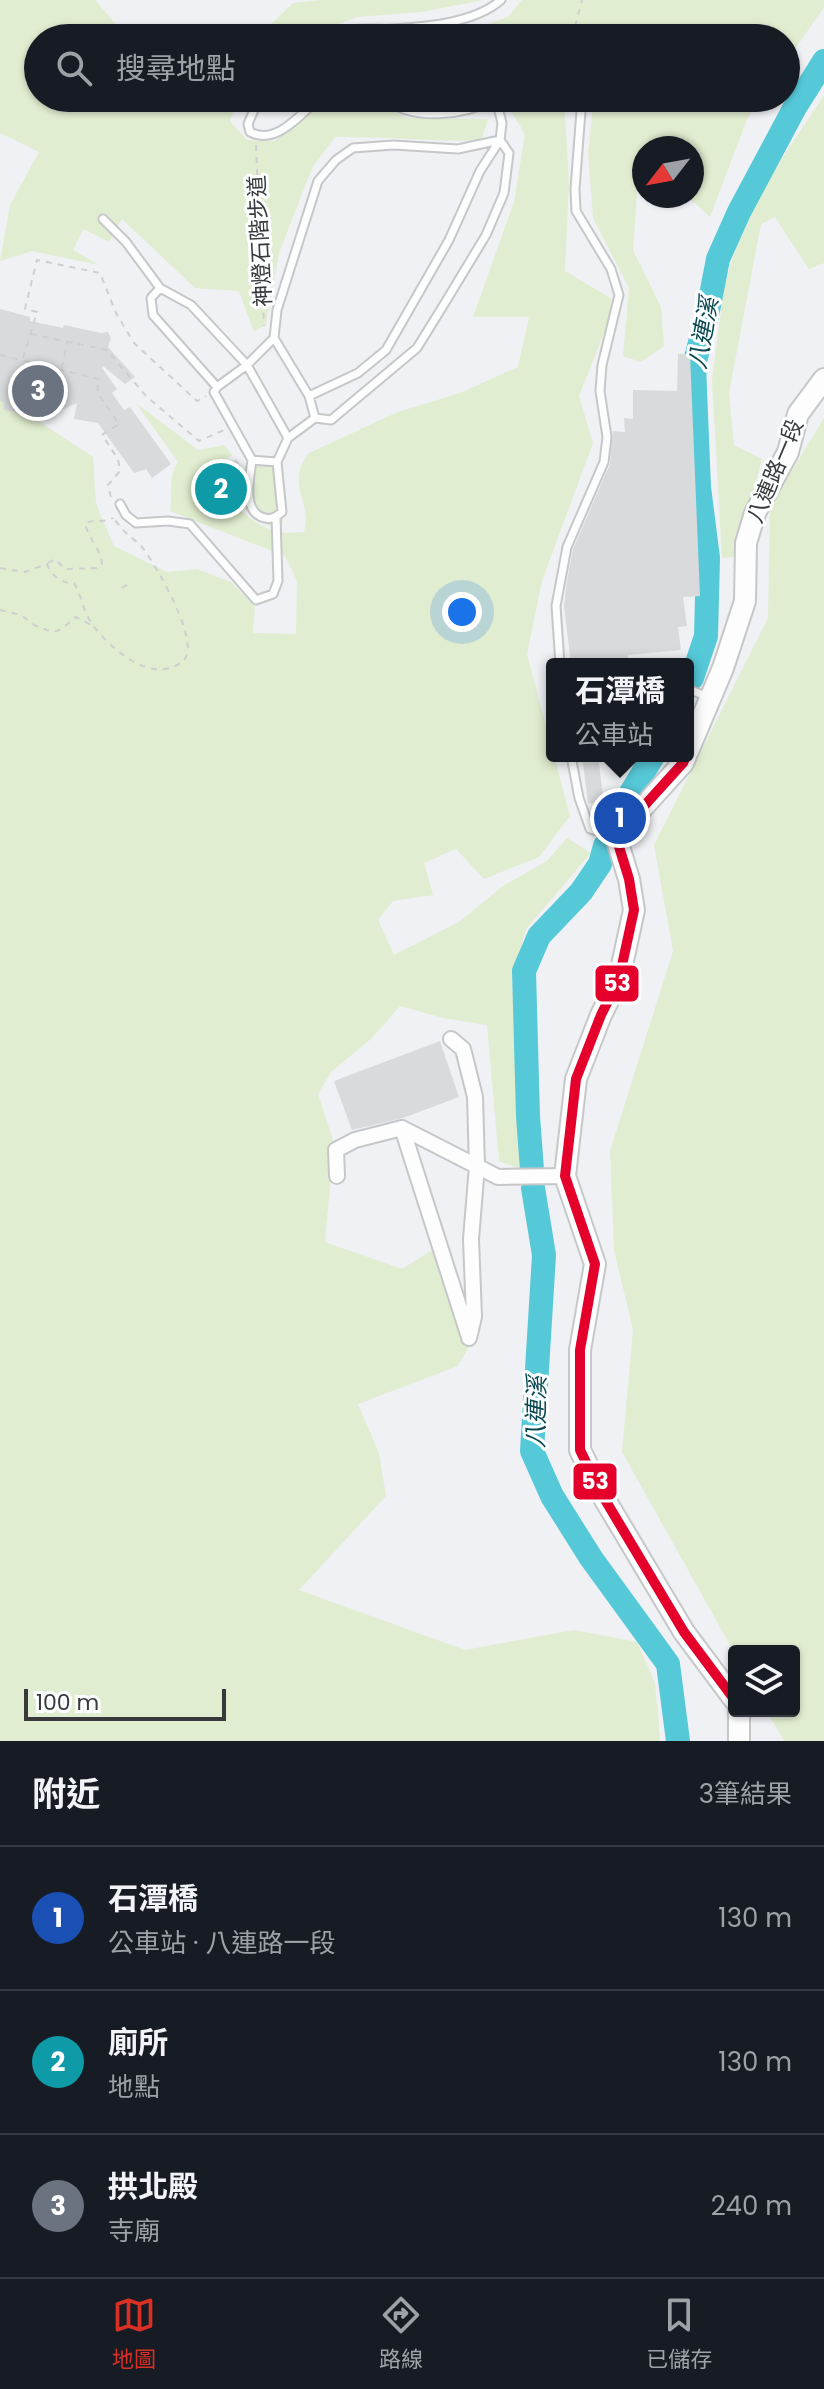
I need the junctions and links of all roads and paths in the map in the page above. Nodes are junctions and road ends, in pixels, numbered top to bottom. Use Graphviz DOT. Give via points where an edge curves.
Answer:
graph roads {
  1 [pos="501,0"];
  2 [pos="582,0"];
  3 [pos="430,24"];
  4 [pos="576,24"];
  5 [pos="253,112"];
  6 [pos="303,112"];
  7 [pos="413,112"];
  8 [pos="456,112"];
  9 [pos="500,112"];
  10 [pos="581,112"];
  11 [pos="255,135"];
  12 [pos="500,140"];
  13 [pos="103,219"];
  14 [pos="160,288"];
  15 [pos="30,333"];
  16 [pos="274,338"];
  17 [pos="68,342"];
  18 [pos="265,348"];
  19 [pos="0,355"];
  20 [pos="23,359"];
  21 [pos="247,365"];
  22 [pos="61,369"];
  23 [pos="824,379"];
  24 [pos="216,390"];
  25 [pos="309,396"];
  26 [pos="315,418"];
  27 [pos="232,426"];
  28 [pos="288,438"];
  29 [pos="252,460"];
  30 [pos="277,462"];
  31 [pos="120,504"];
  32 [pos="276,517"];
  33 [pos="113,518"];
  34 [pos="47,564"];
  35 [pos="0,568"];
  36 [pos="128,584"];
  37 [pos="122,588"];
  38 [pos="0,610"];
  39 [pos="94,627"];
  40 [pos="560,658"];
  41 [pos="694,691"];
  42 [pos="710,698"];
  43 [pos="694,737"];
  44 [pos="572,762"];
  45 [pos="683,762"];
  46 [pos="616,837"];
  47 [pos="451,1039"];
  48 [pos="402,1128"];
  49 [pos="477,1166"];
  50 [pos="337,1176"];
  51 [pos="565,1176"];
  52 [pos="728,1691"];
  53 [pos="739,1717"];
  54 [pos="739,1741"];
  1 -- 3 [label="lane" via="461,20"];
  2 -- 4 [label="path"];
  5 -- 11 [label="lane" via="248,124"];
  6 -- 11 [label="lane" via="279,132"];
  7 -- 8 [label="lane"];
  9 -- 12 [label="lane"];
  10 -- 40 [label="lane" via="576,211 611,269 619,295 602,365 604,462 567,547 556,606"];
  11 -- 18 [label="path, 神燈石階步道"];
  12 -- 16 [label="lane" via="458,149 353,148 336,160 318,181 277,310"];
  12 -- 25 [label="lane" via="386,350 358,373"];
  12 -- 26 [label="lane" via="509,153 504,193 486,235 417,348 331,420"];
  13 -- 14 [label="lane"];
  14 -- 21 [label="lane" via="191,305"];
  14 -- 24 [label="lane" via="151,298 153,315"];
  15 -- 17 [label="path"];
  15 -- 20 [label="path"];
  15 -- 24 [label="path" via="37,312 25,309 37,260 100,273 134,343 197,401"];
  16 -- 18 [label="lane"];
  16 -- 25 [label="lane"];
  17 -- 22 [label="path"];
  17 -- 27 [label="path" via="107,350 146,396 199,441"];
  18 -- 21 [label="lane"];
  19 -- 20 [label="path"];
  20 -- 22 [label="path"];
  21 -- 24 [label="lane"];
  21 -- 28 [label="lane"];
  22 -- 33 [label="path" via="99,379 97,392 119,424 102,435 120,471 108,485"];
  23 -- 42 [label="street, 八連路一段" via="798,414 788,452 755,513 746,543 745,601"];
  24 -- 27 [label="lane"];
  25 -- 26 [label="lane"];
  26 -- 28 [label="lane"];
  27 -- 29 [label="lane"];
  28 -- 30 [label="lane"];
  29 -- 30 [label="lane"];
  29 -- 32 [label="lane" via="250,504 256,514"];
  30 -- 32 [label="lane" via="282,512"];
  31 -- 32 [label="lane" via="136,523 190,524 256,600 273,594 278,581"];
  33 -- 34 [label="path" via="85,523 102,558 97,568 65,569 55,559"];
  33 -- 39 [label="path" via="144,548 190,652 170,669 143,667"];
  34 -- 35 [label="path" via="25,572"];
  34 -- 39 [label="path" via="52,575 74,583"];
  36 -- 37 [label="path"];
  38 -- 39 [label="path" via="52,632 76,617"];
  41 -- 42 [label="lane"];
  42 -- 43 [label="street, 八連路一段"];
  44 -- 46 [label="lane" via="590,829"];
  45 -- 46 [label="street, 八連路一段"];
  46 -- 51 [label="street" via="634,910 619,979 576,1079"];
  47 -- 49 [label="street" via="463,1049 475,1097"];
  48 -- 49 [label="street"];
  48 -- 49 [label="street" via="469,1338 474,1317 471,1239"];
  48 -- 50 [label="street" via="336,1150"];
  49 -- 51 [label="street" via="498,1177"];
  51 -- 52 [label="street" via="595,1264 580,1350 580,1450 684,1632"];
  53 -- 54 [label="street"];
}
